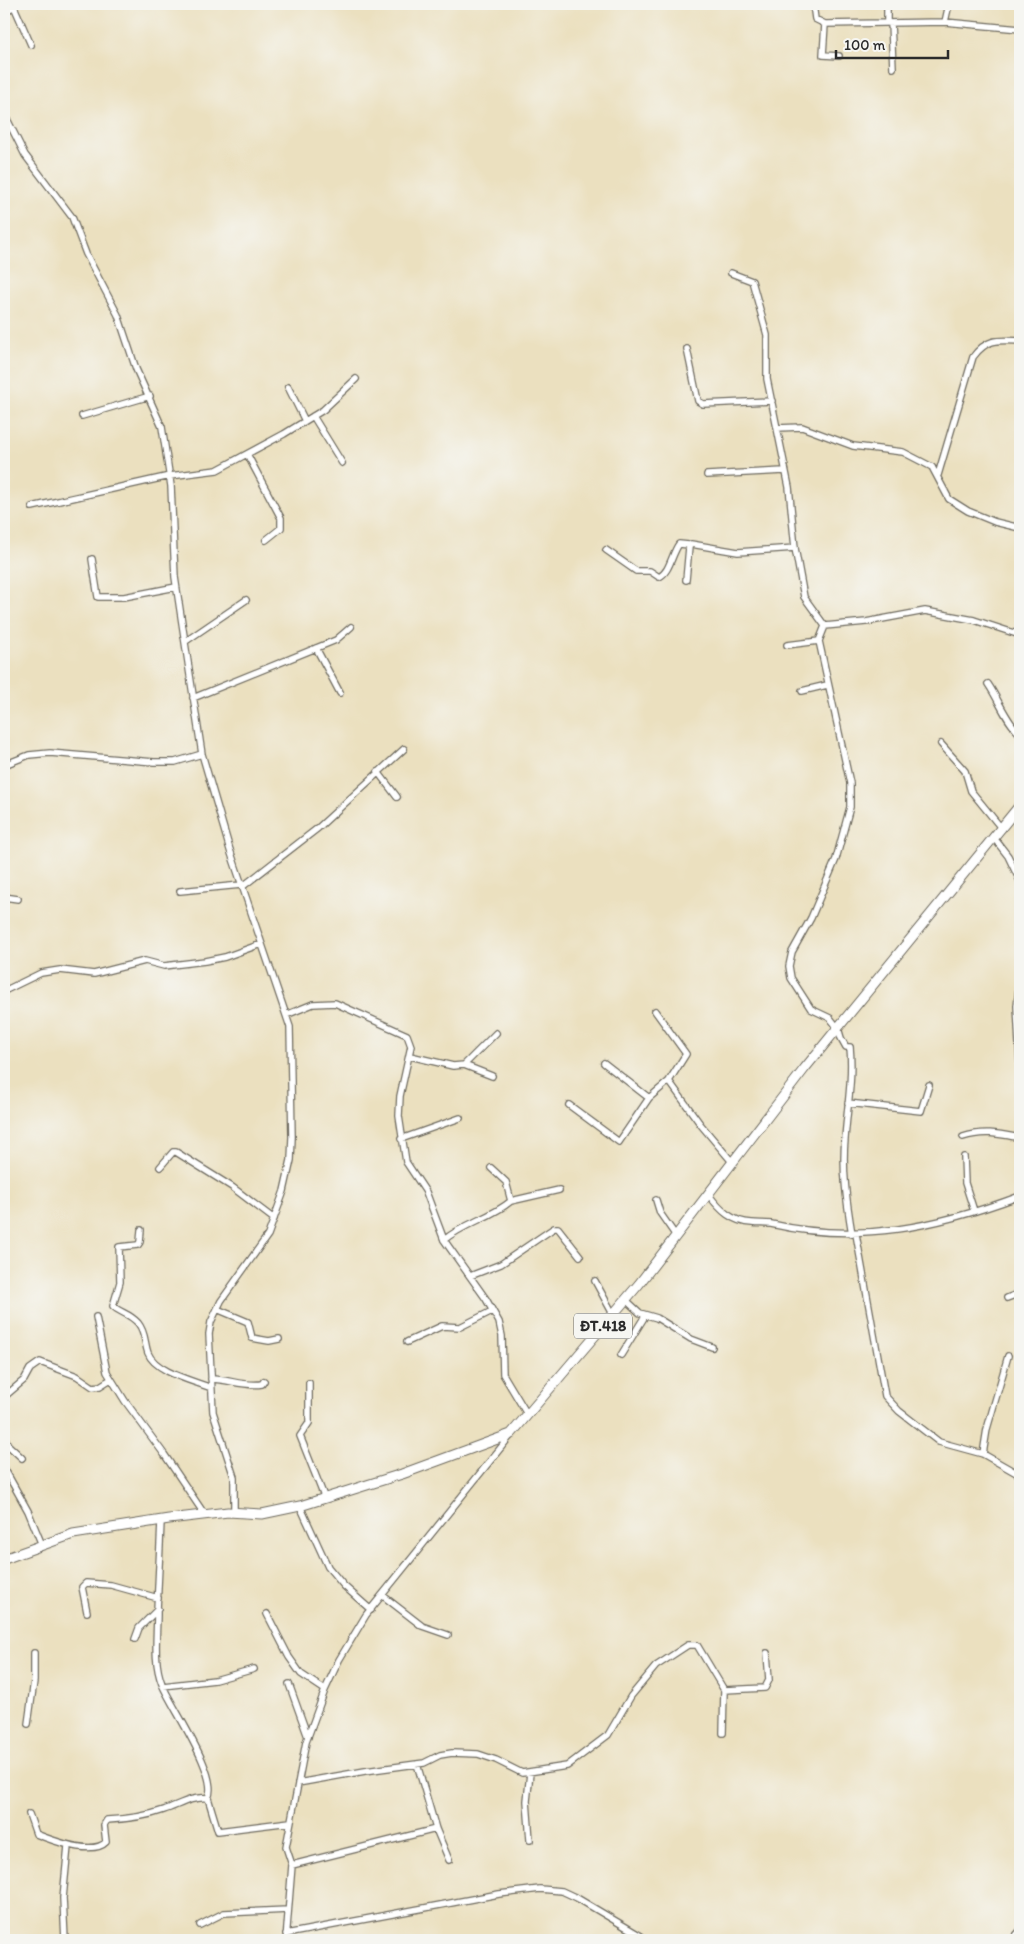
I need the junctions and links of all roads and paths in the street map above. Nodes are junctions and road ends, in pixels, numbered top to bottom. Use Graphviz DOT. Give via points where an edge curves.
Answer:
graph roads {
  1 [pos="813,4"];
  2 [pos="887,4"];
  3 [pos="949,4"];
  4 [pos="13,5"];
  5 [pos="4,13"];
  6 [pos="946,22"];
  7 [pos="889,23"];
  8 [pos="825,24"];
  9 [pos="1020,29"];
  10 [pos="31,45"];
  11 [pos="839,56"];
  12 [pos="893,68"];
  13 [pos="4,113"];
  14 [pos="730,273"];
  15 [pos="1020,341"];
  16 [pos="687,349"];
  17 [pos="356,379"];
  18 [pos="288,387"];
  19 [pos="150,396"];
  20 [pos="772,401"];
  21 [pos="82,416"];
  22 [pos="313,416"];
  23 [pos="305,421"];
  24 [pos="777,428"];
  25 [pos="247,454"];
  26 [pos="342,463"];
  27 [pos="784,471"];
  28 [pos="707,475"];
  29 [pos="938,475"];
  30 [pos="170,476"];
  31 [pos="32,507"];
  32 [pos="1020,528"];
  33 [pos="266,540"];
  34 [pos="689,545"];
  35 [pos="794,548"];
  36 [pos="606,550"];
  37 [pos="92,559"];
  38 [pos="686,580"];
  39 [pos="176,587"];
  40 [pos="246,600"];
  41 [pos="825,626"];
  42 [pos="351,627"];
  43 [pos="1020,636"];
  44 [pos="186,641"];
  45 [pos="819,641"];
  46 [pos="787,644"];
  47 [pos="316,648"];
  48 [pos="988,684"];
  49 [pos="827,685"];
  50 [pos="802,692"];
  51 [pos="340,693"];
  52 [pos="193,698"];
  53 [pos="1020,734"];
  54 [pos="941,744"];
  55 [pos="404,749"];
  56 [pos="202,754"];
  57 [pos="4,765"];
  58 [pos="378,772"];
  59 [pos="397,797"];
  60 [pos="1020,805"];
  61 [pos="1002,829"];
  62 [pos="994,838"];
  63 [pos="1020,881"];
  64 [pos="242,886"];
  65 [pos="180,891"];
  66 [pos="4,897"];
  67 [pos="18,899"];
  68 [pos="261,944"];
  69 [pos="1020,978"];
  70 [pos="4,991"];
  71 [pos="655,1011"];
  72 [pos="286,1015"];
  73 [pos="838,1028"];
  74 [pos="496,1034"];
  75 [pos="410,1056"];
  76 [pos="604,1064"];
  77 [pos="1020,1064"];
  78 [pos="464,1065"];
  79 [pos="492,1076"];
  80 [pos="669,1081"];
  81 [pos="929,1085"];
  82 [pos="649,1098"];
  83 [pos="848,1102"];
  84 [pos="568,1105"];
  85 [pos="460,1118"];
  86 [pos="963,1136"];
  87 [pos="1020,1138"];
  88 [pos="401,1139"];
  89 [pos="964,1157"];
  90 [pos="733,1163"];
  91 [pos="160,1166"];
  92 [pos="491,1168"];
  93 [pos="559,1190"];
  94 [pos="709,1195"];
  95 [pos="1020,1196"];
  96 [pos="656,1200"];
  97 [pos="511,1201"];
  98 [pos="974,1212"];
  99 [pos="274,1219"];
  100 [pos="141,1230"];
  101 [pos="854,1234"];
  102 [pos="676,1236"];
  103 [pos="444,1240"];
  104 [pos="580,1256"];
  105 [pos="470,1276"];
  106 [pos="595,1281"];
  107 [pos="1020,1293"];
  108 [pos="1007,1298"];
  109 [pos="626,1300"];
  110 [pos="217,1309"];
  111 [pos="492,1311"];
  112 [pos="614,1314"];
  113 [pos="645,1316"];
  114 [pos="96,1317"];
  115 [pos="279,1339"];
  116 [pos="406,1342"];
  117 [pos="712,1347"];
  118 [pos="621,1355"];
  119 [pos="1008,1356"];
  120 [pos="111,1379"];
  121 [pos="211,1379"];
  122 [pos="264,1381"];
  123 [pos="309,1383"];
  124 [pos="211,1388"];
  125 [pos="4,1396"];
  126 [pos="527,1414"];
  127 [pos="511,1434"];
  128 [pos="4,1436"];
  129 [pos="983,1454"];
  130 [pos="22,1458"];
  131 [pos="4,1468"];
  132 [pos="1020,1475"];
  133 [pos="325,1499"];
  134 [pos="300,1506"];
  135 [pos="234,1512"];
  136 [pos="205,1514"];
  137 [pos="161,1520"];
  138 [pos="42,1545"];
  139 [pos="4,1559"];
  140 [pos="382,1595"];
  141 [pos="158,1598"];
  142 [pos="158,1609"];
  143 [pos="371,1610"];
  144 [pos="87,1612"];
  145 [pos="267,1614"];
  146 [pos="448,1636"];
  147 [pos="135,1639"];
  148 [pos="34,1653"];
  149 [pos="767,1653"];
  150 [pos="254,1669"];
  151 [pos="289,1684"];
  152 [pos="163,1686"];
  153 [pos="325,1690"];
  154 [pos="724,1690"];
  155 [pos="28,1724"];
  156 [pos="723,1733"];
  157 [pos="308,1737"];
  158 [pos="417,1764"];
  159 [pos="530,1773"];
  160 [pos="298,1783"];
  161 [pos="208,1798"];
  162 [pos="29,1814"];
  163 [pos="290,1822"];
  164 [pos="436,1829"];
  165 [pos="530,1840"];
  166 [pos="68,1846"];
  167 [pos="449,1860"];
  168 [pos="292,1865"];
  169 [pos="288,1910"];
  170 [pos="200,1925"];
  171 [pos="1020,1931"];
  172 [pos="286,1937"];
  173 [pos="65,1940"];
  174 [pos="644,1940"];
  175 [pos="1012,1940"];
  1 -- 8 [label="street" via="815,19"];
  2 -- 7 [label="street"];
  3 -- 6 [label="street"];
  4 -- 5 [label="street"];
  4 -- 10 [label="street"];
  6 -- 7 [label="street"];
  6 -- 9 [label="street"];
  7 -- 8 [label="street"];
  7 -- 12 [label="street"];
  8 -- 11 [label="street" via="823,55"];
  13 -- 19 [label="street" via="26,155 72,217 86,254 118,315 136,369"];
  14 -- 20 [label="street" via="752,281 768,334 767,379"];
  15 -- 29 [label="street" via="988,342 973,357"];
  16 -- 20 [label="street" via="698,401 703,404"];
  17 -- 22 [label="street"];
  18 -- 23 [label="street"];
  19 -- 21 [label="street"];
  19 -- 30 [label="street" via="165,436"];
  20 -- 24 [label="street"];
  22 -- 23 [label="street"];
  22 -- 26 [label="street"];
  23 -- 25 [label="street"];
  24 -- 27 [label="street"];
  24 -- 29 [label="street" via="802,427 853,446 903,452 924,462"];
  25 -- 30 [label="street" via="217,470"];
  25 -- 33 [label="street" via="281,518 281,528"];
  27 -- 28 [label="street"];
  27 -- 35 [label="street" via="789,487"];
  29 -- 32 [label="street" via="949,499 955,503 996,522"];
  30 -- 31 [label="street"];
  30 -- 39 [label="street"];
  34 -- 35 [label="street" via="738,552"];
  34 -- 36 [label="street" via="679,544 668,567 659,577 650,571 636,571"];
  34 -- 38 [label="street"];
  35 -- 41 [label="street" via="804,597"];
  37 -- 39 [label="street" via="98,597 124,597"];
  39 -- 44 [label="street"];
  40 -- 44 [label="street"];
  41 -- 43 [label="street" via="925,612 974,620"];
  41 -- 45 [label="street"];
  42 -- 47 [label="street" via="336,640"];
  44 -- 52 [label="street"];
  45 -- 46 [label="street"];
  45 -- 49 [label="street"];
  47 -- 51 [label="street"];
  47 -- 52 [label="street"];
  48 -- 53 [label="street"];
  49 -- 50 [label="street"];
  49 -- 73 [label="street" via="850,784 850,807 836,860 792,952 789,966 791,978 811,1009 830,1018"];
  52 -- 56 [label="street"];
  54 -- 61 [label="street" via="964,771 971,791"];
  55 -- 58 [label="street"];
  56 -- 57 [label="street" via="175,762 154,762 50,753 29,755"];
  56 -- 64 [label="street"];
  58 -- 59 [label="street"];
  58 -- 64 [label="street" via="318,828"];
  60 -- 61 [label="main road, ĐT.418"];
  61 -- 62 [label="main road, ĐT.418"];
  62 -- 63 [label="street" via="1008,856"];
  62 -- 73 [label="main road, ĐT.418"];
  64 -- 65 [label="street"];
  64 -- 68 [label="street"];
  66 -- 67 [label="street"];
  68 -- 70 [label="street" via="205,961 164,966 144,961 94,974 60,970 41,973"];
  68 -- 72 [label="street"];
  69 -- 77 [label="street" via="1017,1006"];
  71 -- 80 [label="street" via="686,1054"];
  72 -- 75 [label="street" via="323,1002 341,1005 408,1035"];
  72 -- 99 [label="street" via="290,1027 292,1064 291,1160"];
  73 -- 83 [label="street" via="846,1047 850,1047"];
  73 -- 90 [label="main road, ĐT.418"];
  74 -- 78 [label="street"];
  75 -- 78 [label="street" via="453,1066"];
  75 -- 88 [label="street" via="400,1104"];
  76 -- 82 [label="street"];
  78 -- 79 [label="street"];
  80 -- 82 [label="street"];
  80 -- 90 [label="street"];
  81 -- 83 [label="street" via="921,1111"];
  82 -- 84 [label="street" via="619,1142"];
  83 -- 101 [label="street" via="846,1187"];
  85 -- 88 [label="street"];
  86 -- 87 [label="street" via="992,1132"];
  88 -- 103 [label="street" via="406,1162 426,1192"];
  89 -- 98 [label="street" via="965,1184"];
  90 -- 94 [label="main road, ĐT.418"];
  91 -- 99 [label="street" via="176,1152 232,1187"];
  92 -- 97 [label="street" via="506,1182"];
  93 -- 97 [label="street"];
  94 -- 101 [label="street" via="721,1211 738,1220 815,1233"];
  94 -- 102 [label="main road, ĐT.418"];
  95 -- 98 [label="street"];
  96 -- 102 [label="street" via="660,1213"];
  97 -- 103 [label="street"];
  98 -- 101 [label="street" via="909,1227"];
  99 -- 110 [label="street" via="260,1248"];
  100 -- 124 [label="street" via="138,1245 119,1247 120,1282 113,1306 128,1313 139,1324 155,1364"];
  101 -- 129 [label="street" via="885,1396 939,1442"];
  102 -- 109 [label="main road, ĐT.418"];
  103 -- 105 [label="street"];
  104 -- 105 [label="street" via="558,1228 554,1228 501,1264"];
  105 -- 111 [label="street"];
  106 -- 112 [label="street"];
  107 -- 108 [label="street"];
  109 -- 112 [label="main road, ĐT.418"];
  109 -- 113 [label="street"];
  110 -- 115 [label="street" via="248,1322 252,1338"];
  110 -- 121 [label="street" via="209,1334"];
  111 -- 116 [label="street" via="460,1327 442,1326"];
  111 -- 126 [label="street" via="502,1336 503,1374"];
  112 -- 126 [label="main road, ĐT.418"];
  113 -- 117 [label="street" via="657,1318 691,1339"];
  113 -- 118 [label="street"];
  114 -- 120 [label="street" via="104,1362"];
  119 -- 129 [label="street"];
  120 -- 125 [label="street" via="93,1387 78,1376 40,1362"];
  120 -- 136 [label="street"];
  121 -- 122 [label="street" via="252,1386"];
  121 -- 124 [label="street"];
  123 -- 133 [label="street" via="309,1423 300,1436"];
  124 -- 135 [label="street" via="216,1425 234,1477"];
  126 -- 127 [label="main road, ĐT.418"];
  127 -- 133 [label="main road"];
  127 -- 140 [label="street"];
  128 -- 130 [label="street" via="8,1445"];
  129 -- 132 [label="street"];
  131 -- 138 [label="street"];
  133 -- 134 [label="main road"];
  134 -- 135 [label="main road" via="262,1514"];
  134 -- 143 [label="street" via="328,1567"];
  135 -- 136 [label="main road"];
  136 -- 137 [label="main road"];
  137 -- 138 [label="main road" via="73,1534"];
  137 -- 141 [label="street"];
  138 -- 139 [label="main road"];
  140 -- 143 [label="street"];
  140 -- 146 [label="street" via="422,1626"];
  141 -- 142 [label="street"];
  141 -- 144 [label="street" via="111,1585 86,1584 82,1587"];
  142 -- 147 [label="street" via="143,1623"];
  142 -- 152 [label="street" via="157,1663"];
  143 -- 153 [label="street"];
  145 -- 153 [label="street" via="301,1674"];
  148 -- 155 [label="street"];
  149 -- 154 [label="street" via="769,1680 766,1688"];
  150 -- 152 [label="street" via="215,1680"];
  151 -- 157 [label="street"];
  152 -- 161 [label="street" via="205,1764 211,1782"];
  153 -- 157 [label="street"];
  154 -- 156 [label="street"];
  154 -- 159 [label="street" via="697,1645 688,1645 656,1666 631,1696 608,1735 567,1766"];
  157 -- 160 [label="street"];
  158 -- 159 [label="street" via="440,1755 478,1754 522,1773"];
  158 -- 160 [label="street"];
  158 -- 164 [label="street"];
  159 -- 165 [label="street" via="527,1801"];
  160 -- 163 [label="street"];
  161 -- 163 [label="street" via="218,1831"];
  161 -- 166 [label="street" via="194,1798 163,1811 131,1819 107,1820 104,1845"];
  162 -- 166 [label="street" via="36,1834"];
  163 -- 168 [label="street" via="286,1847"];
  164 -- 167 [label="street"];
  164 -- 168 [label="street"];
  166 -- 173 [label="street" via="63,1898"];
  168 -- 169 [label="street"];
  169 -- 170 [label="street" via="224,1913"];
  169 -- 172 [label="street"];
  171 -- 175 [label="street"];
  172 -- 174 [label="street" via="500,1894 540,1889 562,1891 577,1898"];
}
